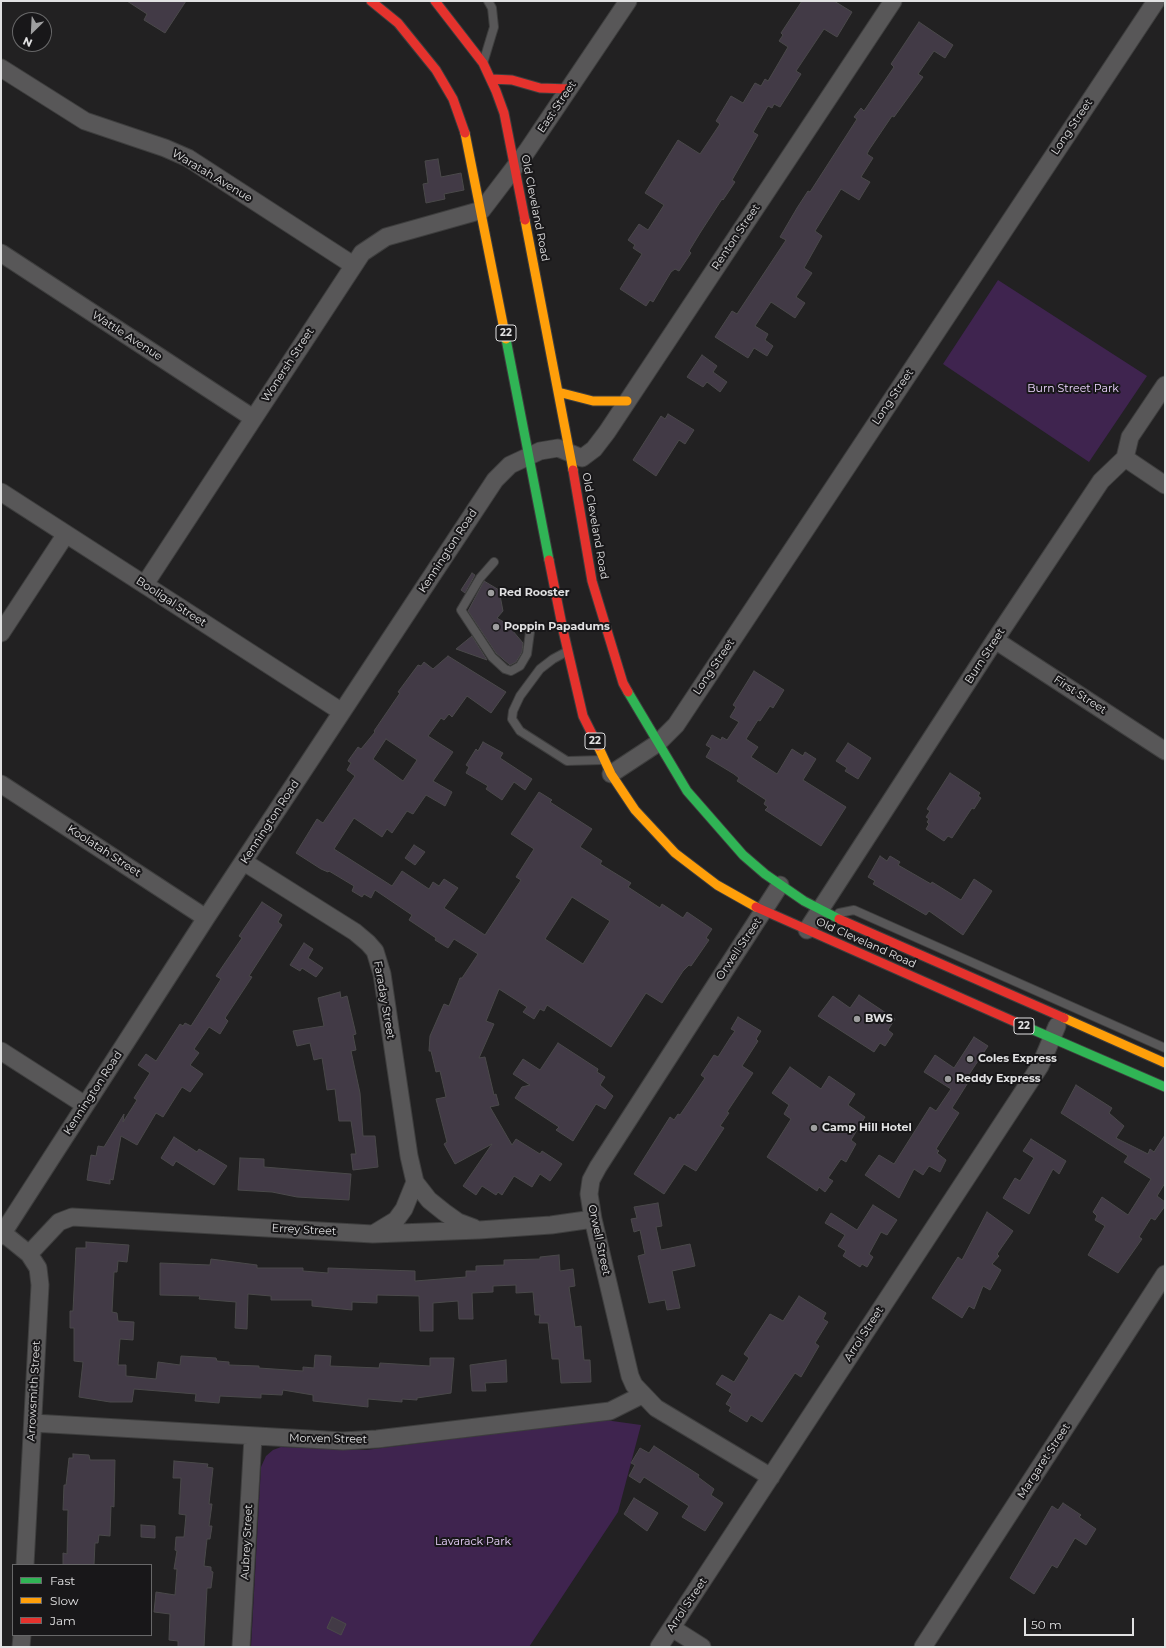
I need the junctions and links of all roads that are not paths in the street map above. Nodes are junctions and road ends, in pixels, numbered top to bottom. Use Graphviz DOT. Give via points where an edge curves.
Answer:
graph roads {
  1 [pos="371,1"];
  2 [pos="435,1"];
  3 [pos="488,1"];
  4 [pos="628,1"];
  5 [pos="893,1"];
  6 [pos="1156,1"];
  7 [pos="483,63"];
  8 [pos="1,68"];
  9 [pos="491,79"];
  10 [pos="569,89"];
  11 [pos="515,167"];
  12 [pos="482,210"];
  13 [pos="1,253"];
  14 [pos="353,265"];
  15 [pos="1165,385"];
  16 [pos="558,392"];
  17 [pos="627,401"];
  18 [pos="253,418"];
  19 [pos="570,453"];
  20 [pos="530,456"];
  21 [pos="1125,458"];
  22 [pos="1165,485"];
  23 [pos="1,492"];
  24 [pos="66,534"];
  25 [pos="494,562"];
  26 [pos="145,584"];
  27 [pos="530,632"];
  28 [pos="1,633"];
  29 [pos="995,640"];
  30 [pos="568,652"];
  31 [pos="342,712"];
  32 [pos="658,743"];
  33 [pos="1165,751"];
  34 [pos="607,767"];
  35 [pos="1,784"];
  36 [pos="244,862"];
  37 [pos="780,885"];
  38 [pos="764,912"];
  39 [pos="825,913"];
  40 [pos="206,918"];
  41 [pos="807,930"];
  42 [pos="1061,1017"];
  43 [pos="1052,1038"];
  44 [pos="1165,1048"];
  45 [pos="1,1051"];
  46 [pos="1165,1063"];
  47 [pos="1165,1087"];
  48 [pos="85,1105"];
  49 [pos="415,1182"];
  50 [pos="593,1219"];
  51 [pos="479,1230"];
  52 [pos="2,1234"];
  53 [pos="373,1234"];
  54 [pos="30,1254"];
  55 [pos="1165,1274"];
  56 [pos="642,1395"];
  57 [pos="33,1424"];
  58 [pos="253,1437"];
  59 [pos="771,1477"];
  60 [pos="25,1564"];
  61 [pos="672,1628"];
  62 [pos="22,1636"];
  63 [pos="21,1647"];
  64 [pos="241,1647"];
  65 [pos="659,1647"];
  66 [pos="702,1647"];
  67 [pos="922,1647"];
  1 -- 12 [label="highway, Old Cleveland Road / 22" via="398,23 420,48 453,99 468,143"];
  2 -- 7 [label="highway, Old Cleveland Road / 22"];
  3 -- 7 [label="lane" via="492,8 494,27"];
  4 -- 10 [label="street, East Street"];
  5 -- 17 [label="street, Renton Street"];
  6 -- 32 [label="street, Long Street" via="676,725"];
  7 -- 9 [label="highway, Old Cleveland Road / 22"];
  8 -- 14 [label="street, Waratah Avenue" via="85,121 188,158"];
  9 -- 10 [label="highway" via="512,80 540,88"];
  9 -- 11 [label="highway, Old Cleveland Road / 22" via="504,113"];
  10 -- 11 [label="street, East Street"];
  11 -- 12 [label="street, East Street"];
  11 -- 16 [label="highway, Old Cleveland Road / 22"];
  12 -- 14 [label="street, Wonersh Street" via="386,237 362,253"];
  12 -- 20 [label="highway, Old Cleveland Road / 22"];
  13 -- 18 [label="street, Wattle Avenue"];
  14 -- 18 [label="street, Wonersh Street"];
  15 -- 21 [label="street" via="1130,437"];
  16 -- 17 [label="highway" via="593,401"];
  16 -- 19 [label="highway, Old Cleveland Road / 22"];
  17 -- 19 [label="street, Renton Street" via="594,449 582,458"];
  18 -- 26 [label="street, Wonersh Street"];
  19 -- 20 [label="street, Kennington Road" via="558,448"];
  19 -- 32 [label="highway, Old Cleveland Road / 22" via="592,582 609,640 624,683"];
  20 -- 30 [label="highway, Old Cleveland Road / 22"];
  20 -- 31 [label="street, Kennington Road" via="505,469 495,480"];
  21 -- 22 [label="street"];
  21 -- 29 [label="street, Burn Street" via="1101,481"];
  23 -- 24 [label="street, Booligal Street"];
  24 -- 26 [label="street, Booligal Street"];
  24 -- 28 [label="street"];
  25 -- 27 [label="lane" via="480,578 461,610 492,657 505,670 510,671 520,666 529,649"];
  26 -- 31 [label="street, Booligal Street"];
  29 -- 33 [label="street, First Street"];
  29 -- 39 [label="street, Burn Street"];
  30 -- 34 [label="highway, Old Cleveland Road / 22" via="583,716"];
  30 -- 34 [label="lane" via="540,669 520,696 512,719 520,731 567,761"];
  31 -- 36 [label="street, Kennington Road"];
  32 -- 34 [label="street, Long Street"];
  32 -- 37 [label="highway, Old Cleveland Road / 22" via="687,791 703,811 743,855"];
  34 -- 38 [label="highway, Old Cleveland Road / 22" via="635,810 675,853 717,885"];
  35 -- 40 [label="street, Koolatah Street"];
  36 -- 40 [label="street, Kennington Road"];
  36 -- 49 [label="street, Faraday Street" via="355,932 375,952 382,974"];
  37 -- 38 [label="street, Orwell Street"];
  37 -- 39 [label="highway, Old Cleveland Road / 22"];
  38 -- 41 [label="highway, Old Cleveland Road / 22"];
  38 -- 50 [label="street, Orwell Street" via="598,1167 591,1180 589,1194"];
  39 -- 41 [label="street, Burn Street"];
  39 -- 42 [label="highway, Old Cleveland Road / 22"];
  39 -- 44 [label="lane, Old Cleveland Road" via="854,910"];
  40 -- 48 [label="street, Kennington Road"];
  41 -- 43 [label="highway, Old Cleveland Road / 22"];
  42 -- 43 [label="street, Arrol Street"];
  42 -- 46 [label="highway, Old Cleveland Road / 22"];
  43 -- 47 [label="highway, Old Cleveland Road / 22"];
  43 -- 59 [label="street, Arrol Street" via="1040,1066"];
  45 -- 48 [label="street"];
  48 -- 52 [label="street, Kennington Road"];
  49 -- 51 [label="street, Faraday Street" via="429,1200 444,1212 458,1222"];
  49 -- 53 [label="street" via="404,1209 396,1220"];
  50 -- 51 [label="street, Errey Street"];
  50 -- 56 [label="street, Orwell Street" via="630,1376"];
  51 -- 53 [label="street, Errey Street"];
  52 -- 54 [label="street, Arrowsmith Street"];
  53 -- 54 [label="street, Errey Street" via="72,1218 59,1222"];
  54 -- 57 [label="street, Arrowsmith Street" via="38,1268 40,1285"];
  55 -- 67 [label="street, Margaret Street"];
  56 -- 58 [label="street, Morven Street" via="610,1411 377,1440"];
  56 -- 59 [label="street, Orwell Street" via="656,1408"];
  57 -- 58 [label="street, Morven Street"];
  57 -- 60 [label="street, Arrowsmith Street"];
  58 -- 64 [label="street, Aubrey Street"];
  59 -- 61 [label="street, Arrol Street"];
  61 -- 65 [label="street, Arrol Street"];
  61 -- 66 [label="street"];
  62 -- 63 [label="street"];
}
